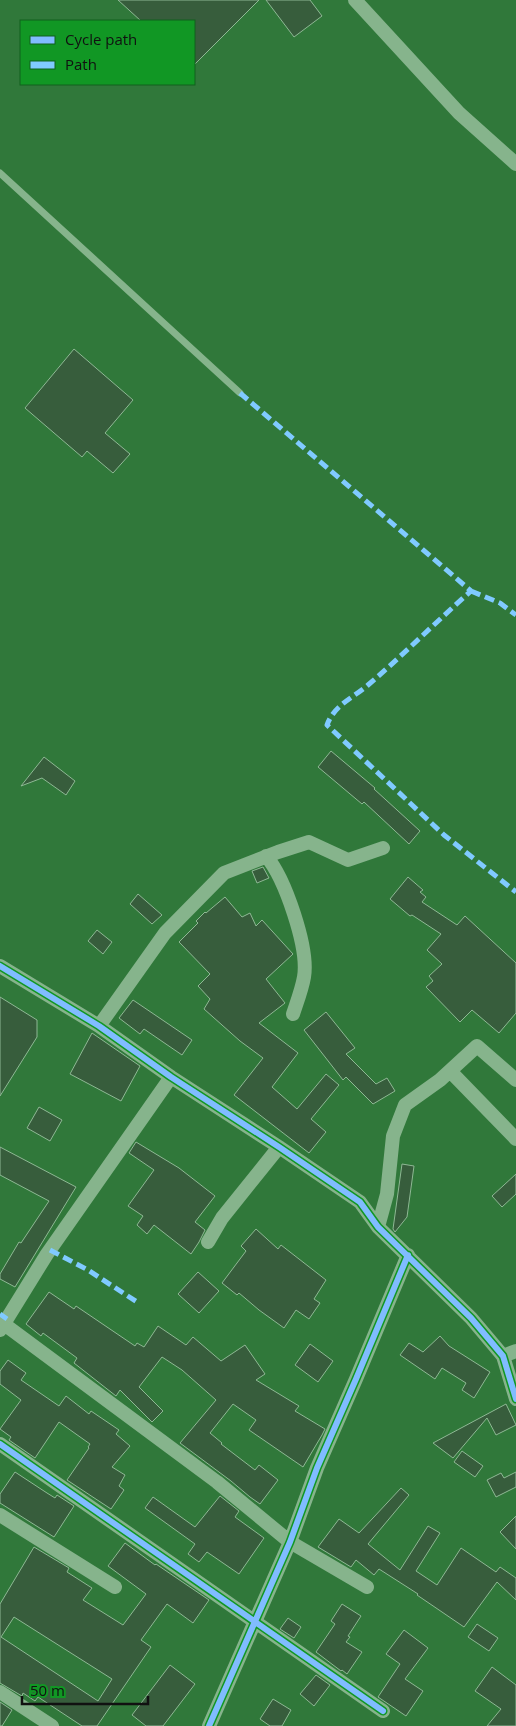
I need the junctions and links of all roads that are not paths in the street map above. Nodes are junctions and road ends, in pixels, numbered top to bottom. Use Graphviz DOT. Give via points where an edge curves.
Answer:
graph roads {
  1 [pos="355,0"];
  2 [pos="516,164"];
  3 [pos="0,173"];
  4 [pos="240,393"];
  5 [pos="382,848"];
  6 [pos="266,856"];
  7 [pos="0,966"];
  8 [pos="293,1014"];
  9 [pos="99,1026"];
  10 [pos="450,1071"];
  11 [pos="171,1077"];
  12 [pos="516,1080"];
  13 [pos="516,1139"];
  14 [pos="279,1147"];
  15 [pos="378,1227"];
  16 [pos="208,1242"];
  17 [pos="408,1255"];
  18 [pos="2,1327"];
  19 [pos="509,1354"];
  20 [pos="516,1398"];
  21 [pos="0,1444"];
  22 [pos="0,1515"];
  23 [pos="290,1542"];
  24 [pos="115,1587"];
  25 [pos="367,1587"];
  26 [pos="255,1622"];
  27 [pos="0,1692"];
  28 [pos="383,1711"];
  29 [pos="52,1726"];
  30 [pos="209,1726"];
  1 -- 2 [label="street" via="459,113"];
  3 -- 4 [label="lane"];
  5 -- 6 [label="street" via="348,860 309,842"];
  6 -- 8 [label="street" via="275,867 305,954 304,977"];
  6 -- 9 [label="street" via="224,873 165,933"];
  7 -- 9 [label="street"];
  9 -- 11 [label="street"];
  10 -- 12 [label="street" via="477,1046"];
  10 -- 13 [label="street"];
  10 -- 15 [label="street" via="405,1105 393,1136 387,1194"];
  11 -- 14 [label="street"];
  11 -- 18 [label="street" via="47,1254"];
  14 -- 15 [label="street" via="360,1202"];
  14 -- 16 [label="street" via="222,1218"];
  15 -- 17 [label="street"];
  17 -- 19 [label="street"];
  17 -- 23 [label="street" via="317,1468"];
  18 -- 23 [label="street" via="217,1482"];
  19 -- 20 [label="street"];
  21 -- 26 [label="street"];
  22 -- 24 [label="street"];
  23 -- 25 [label="street"];
  23 -- 26 [label="street"];
  26 -- 28 [label="street"];
  26 -- 30 [label="street"];
  27 -- 29 [label="street"];
}
